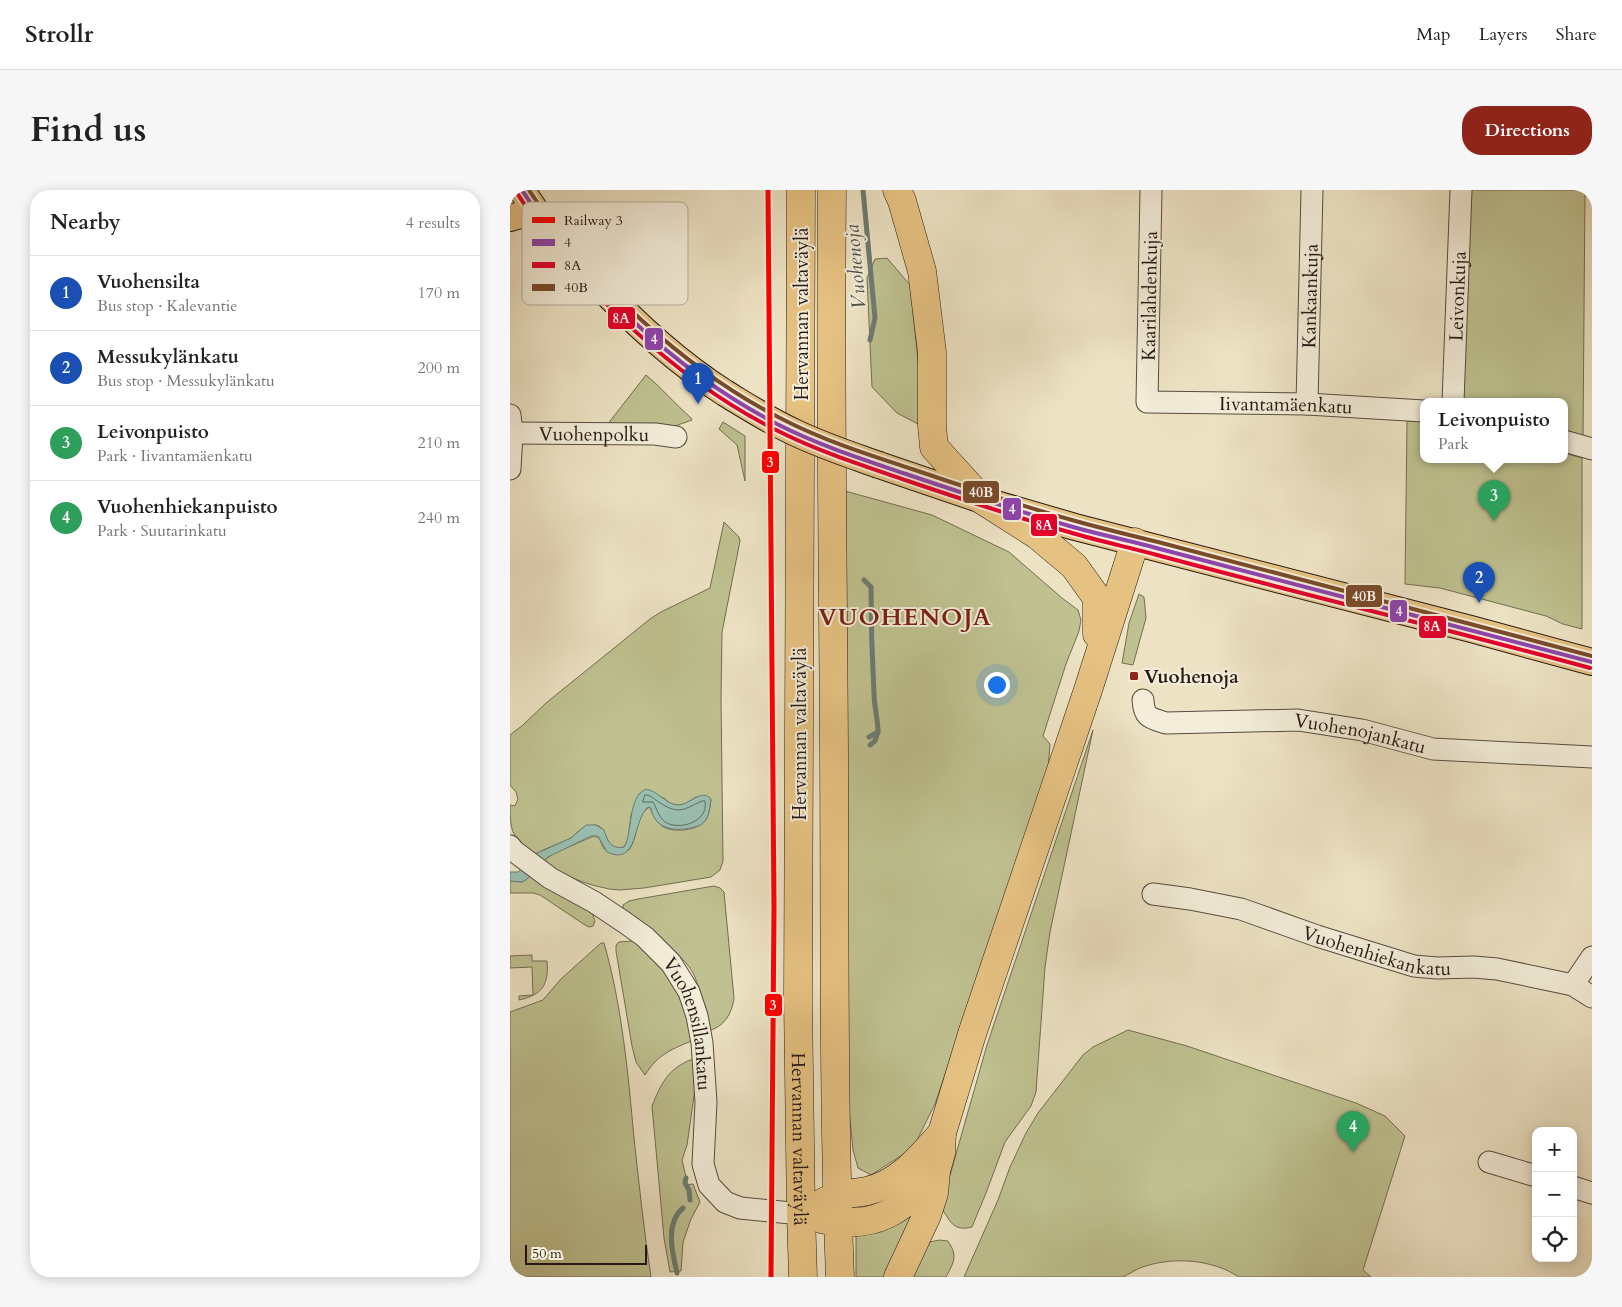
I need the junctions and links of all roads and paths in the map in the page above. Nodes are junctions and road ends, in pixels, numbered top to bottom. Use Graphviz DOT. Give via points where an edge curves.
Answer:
graph roads {
  1 [pos="801,190"];
  2 [pos="832,190"];
  3 [pos="897,190"];
  4 [pos="1151,190"];
  5 [pos="1312,190"];
  6 [pos="1461,190"];
  7 [pos="522,207"];
  8 [pos="510,218"];
  9 [pos="617,305"];
  10 [pos="1453,398"];
  11 [pos="1147,402"];
  12 [pos="1307,404"];
  13 [pos="1420,411"];
  14 [pos="511,424"];
  15 [pos="676,437"];
  16 [pos="1568,442"];
  17 [pos="1592,449"];
  18 [pos="510,469"];
  19 [pos="982,500"];
  20 [pos="1135,542"];
  21 [pos="1592,662"];
  22 [pos="1097,663"];
  23 [pos="1144,700"];
  24 [pos="1592,757"];
  25 [pos="512,849"];
  26 [pos="1153,894"];
  27 [pos="1592,957"];
  28 [pos="1573,985"];
  29 [pos="1592,997"];
  30 [pos="942,1133"];
  31 [pos="1489,1162"];
  32 [pos="936,1171"];
  33 [pos="1532,1175"];
  34 [pos="1577,1189"];
  35 [pos="1592,1193"];
  36 [pos="838,1195"];
  37 [pos="801,1214"];
  38 [pos="838,1223"];
  39 [pos="804,1277"];
  40 [pos="840,1277"];
  41 [pos="898,1277"];
  1 -- 37 [label="highway, Hervannan valtaväylä" via="798,992"];
  2 -- 36 [label="highway, Hervannan valtaväylä"];
  3 -- 19 [label="highway" via="922,270 932,352 934,447"];
  4 -- 11 [label="street, Kaarilahdenkuja"];
  5 -- 12 [label="street, Kankaankuja"];
  6 -- 10 [label="street, Leivonkuja"];
  7 -- 8 [label="main road"];
  9 -- 19 [label="main road, bridge" via="660,345 709,383 760,414 837,451"];
  11 -- 12 [label="street, Iivantamäenkatu"];
  12 -- 13 [label="street, Iivantamäenkatu"];
  14 -- 15 [label="street, Vuohenpolku"];
  14 -- 18 [label="street"];
  16 -- 17 [label="street"];
  19 -- 20 [label="main road"];
  19 -- 22 [label="highway" via="1059,552 1089,584 1097,598"];
  20 -- 21 [label="main road"];
  20 -- 22 [label="highway"];
  22 -- 30 [label="highway" via="972,1034"];
  23 -- 24 [label="street, Vuohenojankatu" via="1144,710 1150,718 1166,723 1298,720 1362,730 1433,749"];
  25 -- 37 [label="street, Vuohensillankatu" via="550,878 594,902 645,937 671,963 697,1016 704,1054 703,1164 709,1184 725,1202 740,1208"];
  26 -- 28 [label="street, Vuohenhiekankatu" via="1241,909 1414,966 1497,969"];
  27 -- 28 [label="street"];
  28 -- 29 [label="street"];
  30 -- 32 [label="highway"];
  30 -- 36 [label="highway" via="900,1177 867,1191"];
  31 -- 33 [label="street"];
  32 -- 38 [label="highway" via="902,1206 863,1222"];
  32 -- 41 [label="highway" via="927,1215"];
  34 -- 35 [label="street"];
  36 -- 37 [label="highway"];
  36 -- 38 [label="highway, Hervannan valtaväylä"];
  37 -- 38 [label="highway"];
  37 -- 39 [label="highway, Hervannan valtaväylä"];
  38 -- 40 [label="highway, Hervannan valtaväylä"];
}
